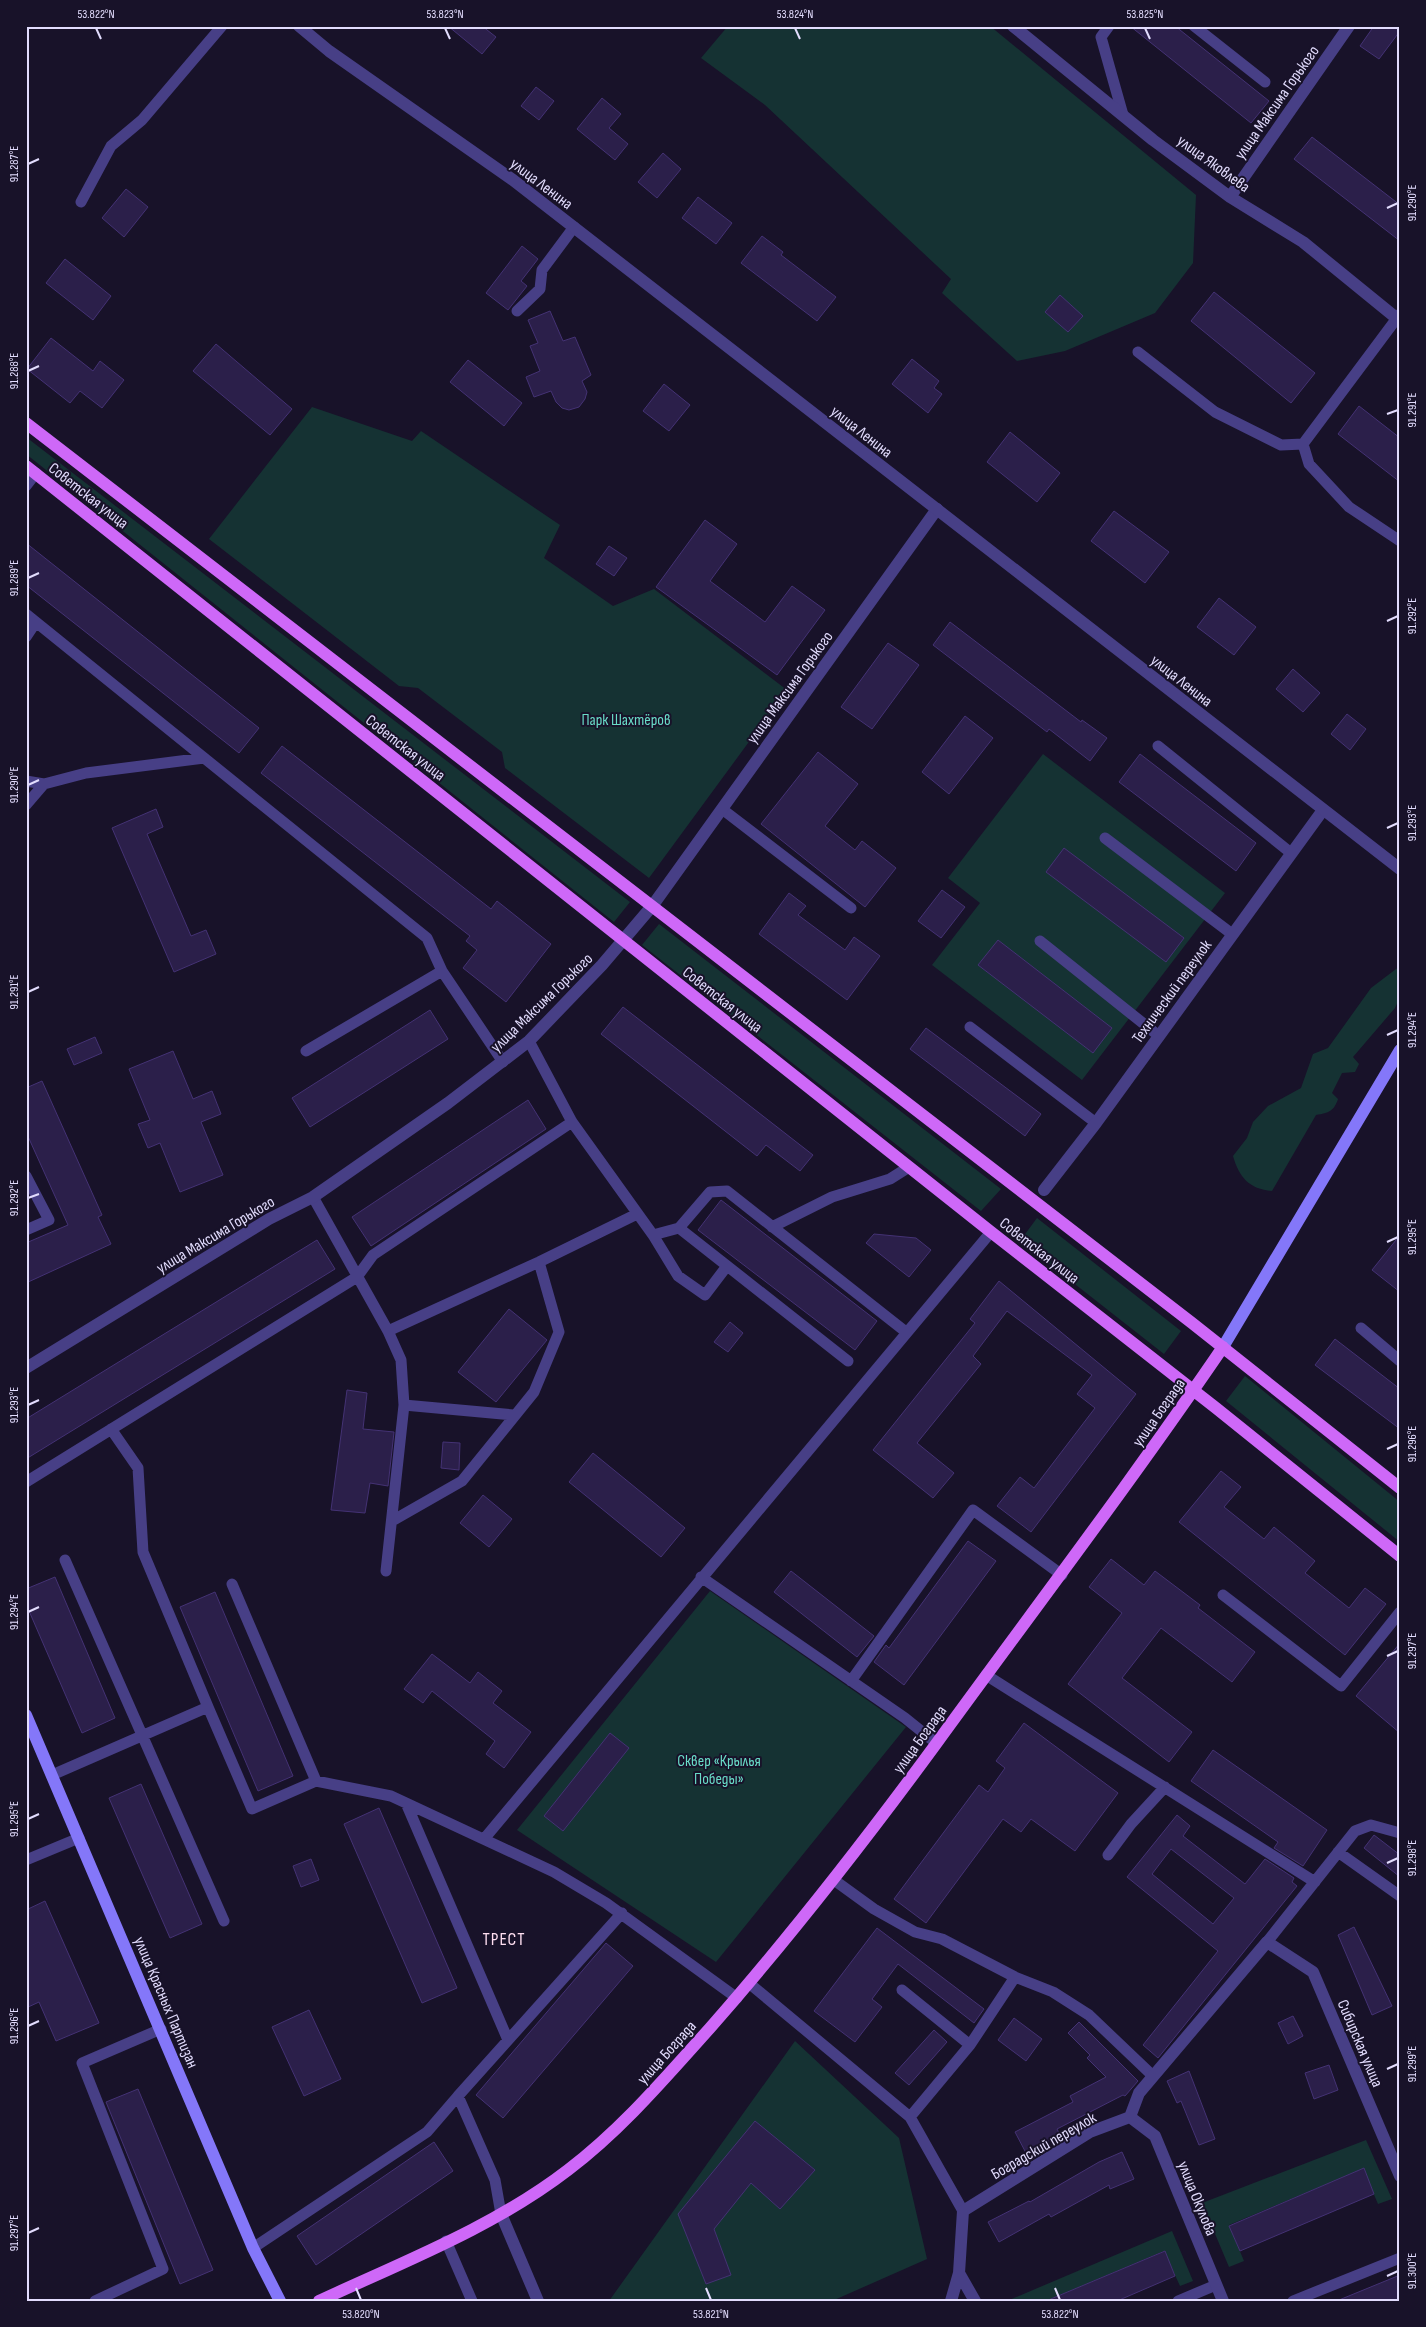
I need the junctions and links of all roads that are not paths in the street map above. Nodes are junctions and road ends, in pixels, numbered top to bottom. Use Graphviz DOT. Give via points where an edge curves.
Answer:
graph roads {
  1 [pos="222,26"];
  2 [pos="299,26"];
  3 [pos="1014,26"];
  4 [pos="1109,26"];
  5 [pos="1194,26"];
  6 [pos="1349,26"];
  7 [pos="1265,82"];
  8 [pos="1122,115"];
  9 [pos="1230,197"];
  10 [pos="81,202"];
  11 [pos="574,227"];
  12 [pos="517,311"];
  13 [pos="1399,318"];
  14 [pos="1138,352"];
  15 [pos="26,423"];
  16 [pos="1303,444"];
  17 [pos="31,470"];
  18 [pos="26,486"];
  19 [pos="937,509"];
  20 [pos="1400,541"];
  21 [pos="26,614"];
  22 [pos="36,622"];
  23 [pos="26,637"];
  24 [pos="1158,746"];
  25 [pos="204,758"];
  26 [pos="26,781"];
  27 [pos="44,784"];
  28 [pos="26,805"];
  29 [pos="722,809"];
  30 [pos="1323,810"];
  31 [pos="1105,838"];
  32 [pos="1291,853"];
  33 [pos="1400,869"];
  34 [pos="653,905"];
  35 [pos="851,908"];
  36 [pos="1232,934"];
  37 [pos="623,941"];
  38 [pos="1040,941"];
  39 [pos="442,971"];
  40 [pos="970,1027"];
  41 [pos="1159,1036"];
  42 [pos="529,1041"];
  43 [pos="1400,1050"];
  44 [pos="306,1051"];
  45 [pos="503,1062"];
  46 [pos="572,1122"];
  47 [pos="1096,1123"];
  48 [pos="909,1167"];
  49 [pos="26,1176"];
  50 [pos="1044,1190"];
  51 [pos="313,1197"];
  52 [pos="637,1214"];
  53 [pos="772,1227"];
  54 [pos="679,1228"];
  55 [pos="26,1230"];
  56 [pos="991,1232"];
  57 [pos="653,1235"];
  58 [pos="539,1262"];
  59 [pos="727,1266"];
  60 [pos="358,1277"];
  61 [pos="1361,1328"];
  62 [pos="388,1331"];
  63 [pos="906,1332"];
  64 [pos="1223,1347"];
  65 [pos="1400,1360"];
  66 [pos="848,1361"];
  67 [pos="26,1368"];
  68 [pos="1194,1390"];
  69 [pos="404,1404"];
  70 [pos="514,1415"];
  71 [pos="111,1429"];
  72 [pos="26,1482"];
  73 [pos="1400,1488"];
  74 [pos="392,1521"];
  75 [pos="1400,1556"];
  76 [pos="65,1560"];
  77 [pos="386,1571"];
  78 [pos="1062,1575"];
  79 [pos="700,1577"];
  80 [pos="232,1584"];
  81 [pos="1223,1596"];
  82 [pos="1400,1612"];
  83 [pos="986,1675"];
  84 [pos="851,1681"];
  85 [pos="208,1707"];
  86 [pos="26,1715"];
  87 [pos="142,1736"];
  88 [pos="936,1743"];
  89 [pos="52,1775"];
  90 [pos="316,1781"];
  91 [pos="1165,1787"];
  92 [pos="406,1803"];
  93 [pos="1399,1831"];
  94 [pos="79,1838"];
  95 [pos="484,1839"];
  96 [pos="1338,1852"];
  97 [pos="1108,1855"];
  98 [pos="26,1860"];
  99 [pos="834,1880"];
  100 [pos="1315,1882"];
  101 [pos="1400,1896"];
  102 [pos="622,1914"];
  103 [pos="224,1921"];
  104 [pos="1267,1942"];
  105 [pos="1014,1977"];
  106 [pos="750,1984"];
  107 [pos="902,1990"];
  108 [pos="737,1998"];
  109 [pos="161,2029"];
  110 [pos="508,2040"];
  111 [pos="970,2045"];
  112 [pos="1153,2076"];
  113 [pos="458,2096"];
  114 [pos="910,2117"];
  115 [pos="1130,2118"];
  116 [pos="1400,2176"];
  117 [pos="963,2211"];
  118 [pos="501,2214"];
  119 [pos="446,2241"];
  120 [pos="253,2248"];
  121 [pos="1400,2258"];
  122 [pos="959,2273"];
  123 [pos="1216,2285"];
  124 [pos="95,2301"];
  125 [pos="280,2301"];
  126 [pos="319,2301"];
  127 [pos="472,2301"];
  128 [pos="538,2301"];
  129 [pos="951,2301"];
  130 [pos="975,2301"];
  131 [pos="1178,2301"];
  132 [pos="1223,2301"];
  133 [pos="1293,2301"];
  1 -- 10 [label="lane" via="142,120 111,146"];
  2 -- 11 [label="street, улица Ленина"];
  3 -- 8 [label="street, улица Яковлева"];
  4 -- 8 [label="lane" via="1101,37"];
  5 -- 7 [label="lane"];
  6 -- 9 [label="street, улица Максима Горького"];
  8 -- 9 [label="street, улица Яковлева"];
  9 -- 13 [label="street, улица Яковлева" via="1303,242"];
  11 -- 12 [label="lane" via="542,270 540,289"];
  11 -- 19 [label="street, улица Ленина"];
  13 -- 16 [label="lane"];
  14 -- 16 [label="lane" via="1215,412 1281,445"];
  15 -- 34 [label="main road, Советская улица"];
  16 -- 20 [label="lane" via="1309,464 1349,507"];
  17 -- 18 [label="lane"];
  17 -- 37 [label="main road, Советская улица"];
  19 -- 29 [label="street, улица Максима Горького"];
  19 -- 30 [label="street, улица Ленина"];
  21 -- 22 [label="lane"];
  22 -- 23 [label="lane"];
  22 -- 25 [label="lane"];
  24 -- 32 [label="lane"];
  25 -- 27 [label="lane" via="86,774"];
  25 -- 39 [label="lane" via="427,938"];
  26 -- 27 [label="lane"];
  27 -- 28 [label="lane"];
  29 -- 34 [label="street, улица Максима Горького"];
  29 -- 35 [label="lane"];
  30 -- 32 [label="street, Технический переулок"];
  30 -- 33 [label="street, улица Ленина"];
  31 -- 36 [label="lane"];
  32 -- 36 [label="street, Технический переулок"];
  34 -- 37 [label="street, улица Максима Горького"];
  34 -- 64 [label="main road, Советская улица"];
  36 -- 41 [label="street, Технический переулок"];
  37 -- 42 [label="street, улица Максима Горького"];
  37 -- 48 [label="main road, Советская улица"];
  38 -- 41 [label="lane"];
  39 -- 44 [label="lane"];
  39 -- 45 [label="lane"];
  40 -- 47 [label="lane"];
  41 -- 47 [label="street, Технический переулок"];
  42 -- 45 [label="street, улица Максима Горького"];
  42 -- 46 [label="lane"];
  43 -- 64 [label="main road, улица Бограда"];
  45 -- 51 [label="street, улица Максима Горького"];
  46 -- 52 [label="lane"];
  46 -- 60 [label="lane" via="373,1254"];
  47 -- 50 [label="street, Технический переулок"];
  48 -- 53 [label="lane" via="890,1179 832,1197"];
  48 -- 56 [label="main road, Советская улица"];
  49 -- 55 [label="lane" via="49,1220"];
  51 -- 60 [label="lane"];
  51 -- 67 [label="street, улица Максима Горького" via="269,1219"];
  52 -- 57 [label="lane"];
  52 -- 58 [label="lane"];
  53 -- 54 [label="lane" via="727,1191 710,1192"];
  53 -- 63 [label="lane"];
  54 -- 57 [label="lane"];
  54 -- 59 [label="lane"];
  56 -- 63 [label="lane"];
  56 -- 68 [label="main road, Советская улица"];
  57 -- 59 [label="lane" via="678,1276 705,1295"];
  58 -- 62 [label="lane"];
  58 -- 70 [label="lane" via="559,1332 534,1392"];
  59 -- 66 [label="lane"];
  60 -- 62 [label="lane"];
  60 -- 71 [label="lane"];
  61 -- 65 [label="lane"];
  62 -- 69 [label="lane" via="401,1360"];
  63 -- 79 [label="lane"];
  64 -- 68 [label="main road, улица Бограда"];
  64 -- 73 [label="main road, Советская улица"];
  68 -- 75 [label="main road, Советская улица"];
  68 -- 78 [label="main road, улица Бограда"];
  69 -- 70 [label="lane"];
  69 -- 74 [label="lane"];
  70 -- 74 [label="lane" via="462,1481"];
  71 -- 72 [label="lane"];
  71 -- 85 [label="lane" via="138,1468 143,1552"];
  74 -- 77 [label="lane"];
  76 -- 87 [label="lane"];
  78 -- 83 [label="main road, улица Бограда"];
  78 -- 84 [label="lane" via="973,1510"];
  79 -- 84 [label="lane"];
  79 -- 95 [label="lane"];
  80 -- 90 [label="lane"];
  81 -- 82 [label="lane" via="1341,1686"];
  83 -- 88 [label="main road, улица Бограда"];
  83 -- 91 [label="lane"];
  84 -- 88 [label="lane"];
  85 -- 87 [label="lane"];
  85 -- 90 [label="lane" via="252,1809"];
  86 -- 89 [label="main road, улица Красных Партизан"];
  87 -- 89 [label="lane"];
  87 -- 103 [label="lane"];
  88 -- 99 [label="main road, улица Бограда"];
  89 -- 94 [label="main road, улица Красных Партизан"];
  90 -- 92 [label="lane" via="391,1796"];
  91 -- 97 [label="lane"];
  91 -- 100 [label="lane"];
  92 -- 95 [label="lane"];
  92 -- 110 [label="lane"];
  93 -- 96 [label="lane" via="1371,1825 1355,1830"];
  94 -- 98 [label="lane"];
  94 -- 109 [label="main road, улица Красных Партизан"];
  95 -- 102 [label="lane" via="554,1872"];
  96 -- 100 [label="lane"];
  96 -- 101 [label="lane"];
  99 -- 105 [label="lane" via="874,1909 915,1932 942,1938"];
  99 -- 106 [label="main road, улица Бограда"];
  100 -- 104 [label="lane"];
  102 -- 108 [label="lane"];
  102 -- 110 [label="lane"];
  104 -- 112 [label="street"];
  104 -- 116 [label="street, Сибирская улица" via="1313,1972"];
  105 -- 111 [label="lane"];
  105 -- 112 [label="lane" via="1053,1992 1089,2015"];
  106 -- 108 [label="main road, улица Бограда"];
  106 -- 114 [label="lane"];
  107 -- 111 [label="lane"];
  108 -- 118 [label="main road, улица Бограда" via="668,2077 607,2138 536,2194"];
  109 -- 120 [label="main road, улица Красных Партизан"];
  109 -- 124 [label="lane" via="82,2063 163,2269"];
  110 -- 113 [label="lane"];
  111 -- 114 [label="lane"];
  112 -- 115 [label="street" via="1139,2093"];
  113 -- 118 [label="lane" via="495,2180"];
  113 -- 120 [label="lane" via="427,2132"];
  114 -- 117 [label="lane"];
  115 -- 117 [label="street, Боградский переулок" via="1090,2132"];
  115 -- 123 [label="street, улица Окулова" via="1155,2136"];
  117 -- 122 [label="street"];
  118 -- 119 [label="main road, улица Бограда"];
  118 -- 128 [label="street"];
  119 -- 126 [label="main road, улица Бограда"];
  119 -- 127 [label="lane"];
  120 -- 125 [label="main road, улица Красных Партизан"];
  121 -- 133 [label="lane"];
  122 -- 129 [label="street"];
  122 -- 130 [label="street"];
  123 -- 131 [label="lane"];
  123 -- 132 [label="street, улица Окулова"];
}
